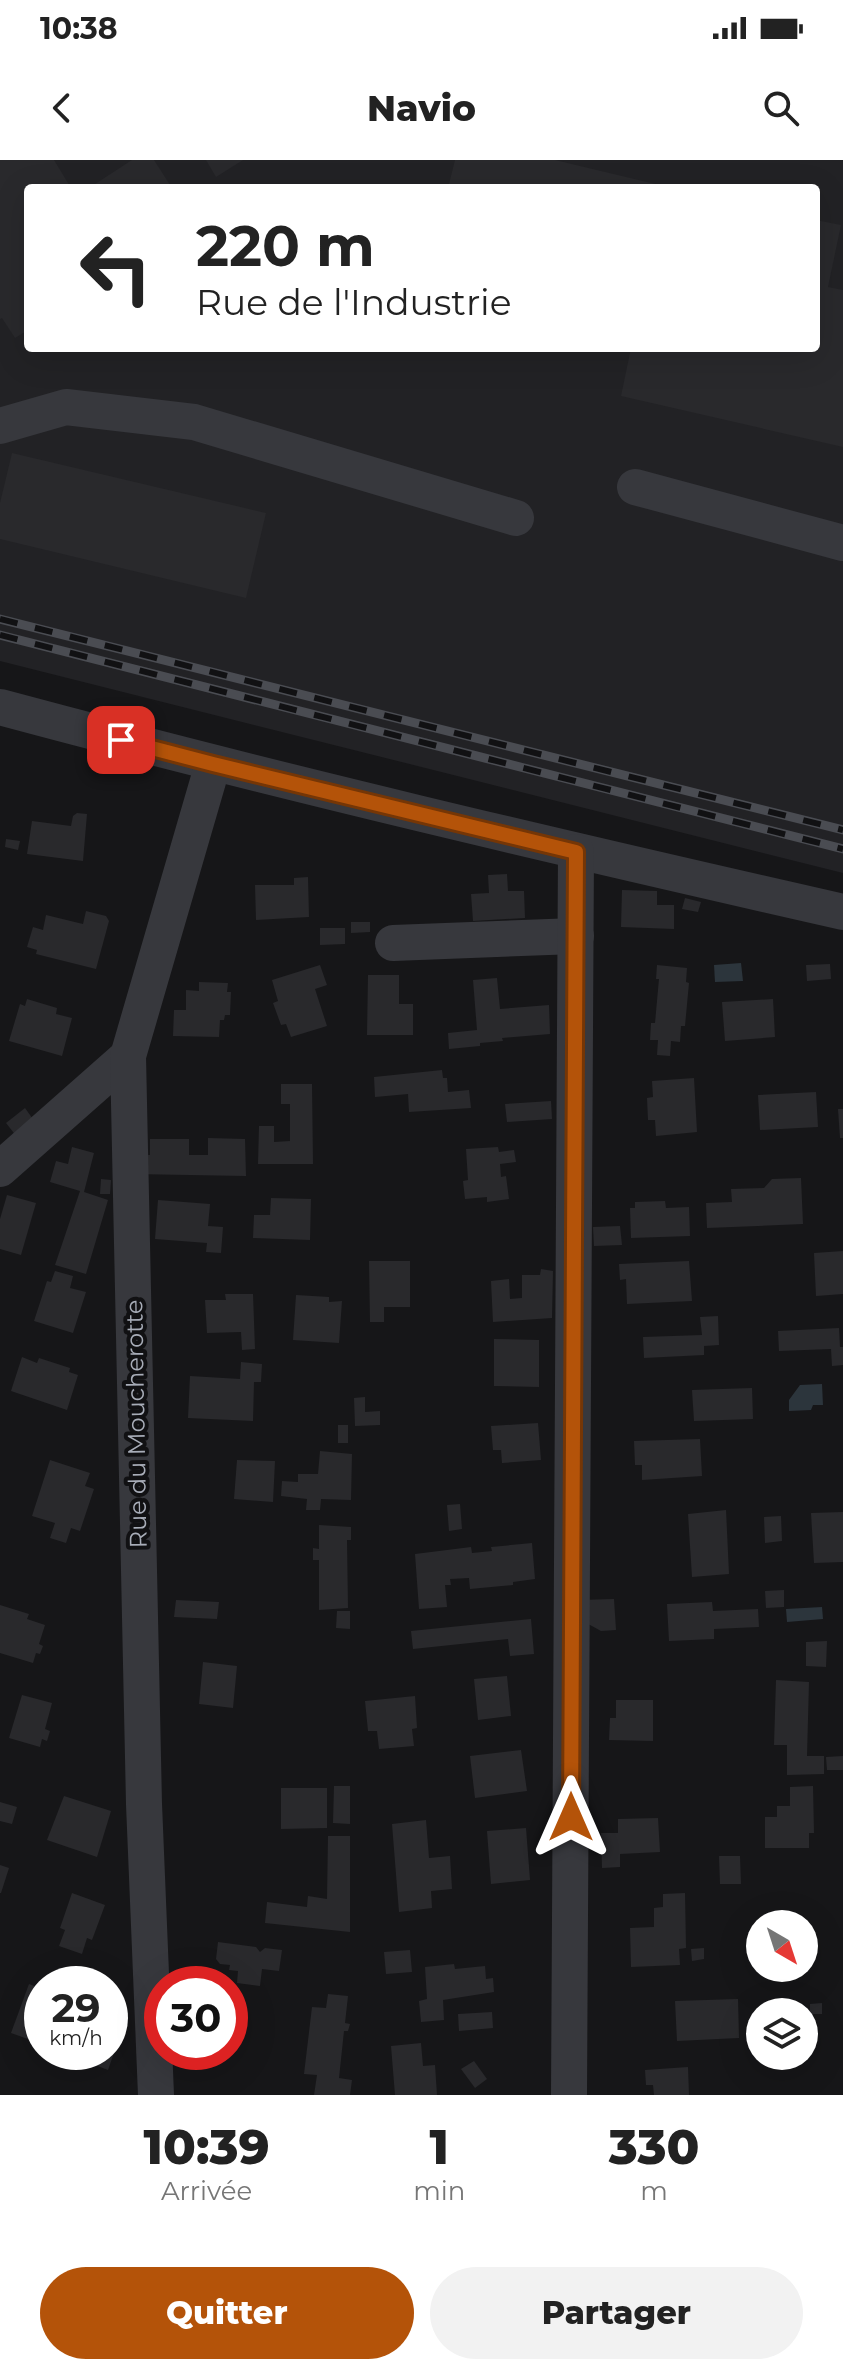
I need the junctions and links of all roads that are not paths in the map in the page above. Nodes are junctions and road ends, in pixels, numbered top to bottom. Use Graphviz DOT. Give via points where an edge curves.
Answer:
graph roads {
  1 [pos="0,426"];
  2 [pos="635,487"];
  3 [pos="516,518"];
  4 [pos="843,543"];
  5 [pos="0,707"];
  6 [pos="213,764"];
  7 [pos="576,852"];
  8 [pos="843,912"];
  9 [pos="576,936"];
  10 [pos="393,943"];
  11 [pos="128,1056"];
  12 [pos="0,1169"];
  13 [pos="156,2095"];
  14 [pos="569,2095"];
  1 -- 3 [label="street" via="66,407 194,422"];
  2 -- 4 [label="street"];
  5 -- 6 [label="street"];
  6 -- 7 [label="street"];
  6 -- 11 [label="street, Rue du Moucherotte"];
  7 -- 8 [label="street"];
  7 -- 9 [label="street"];
  9 -- 10 [label="street"];
  9 -- 14 [label="street"];
  11 -- 12 [label="street"];
  11 -- 13 [label="street, Rue du Moucherotte" via="144,1804"];
}
